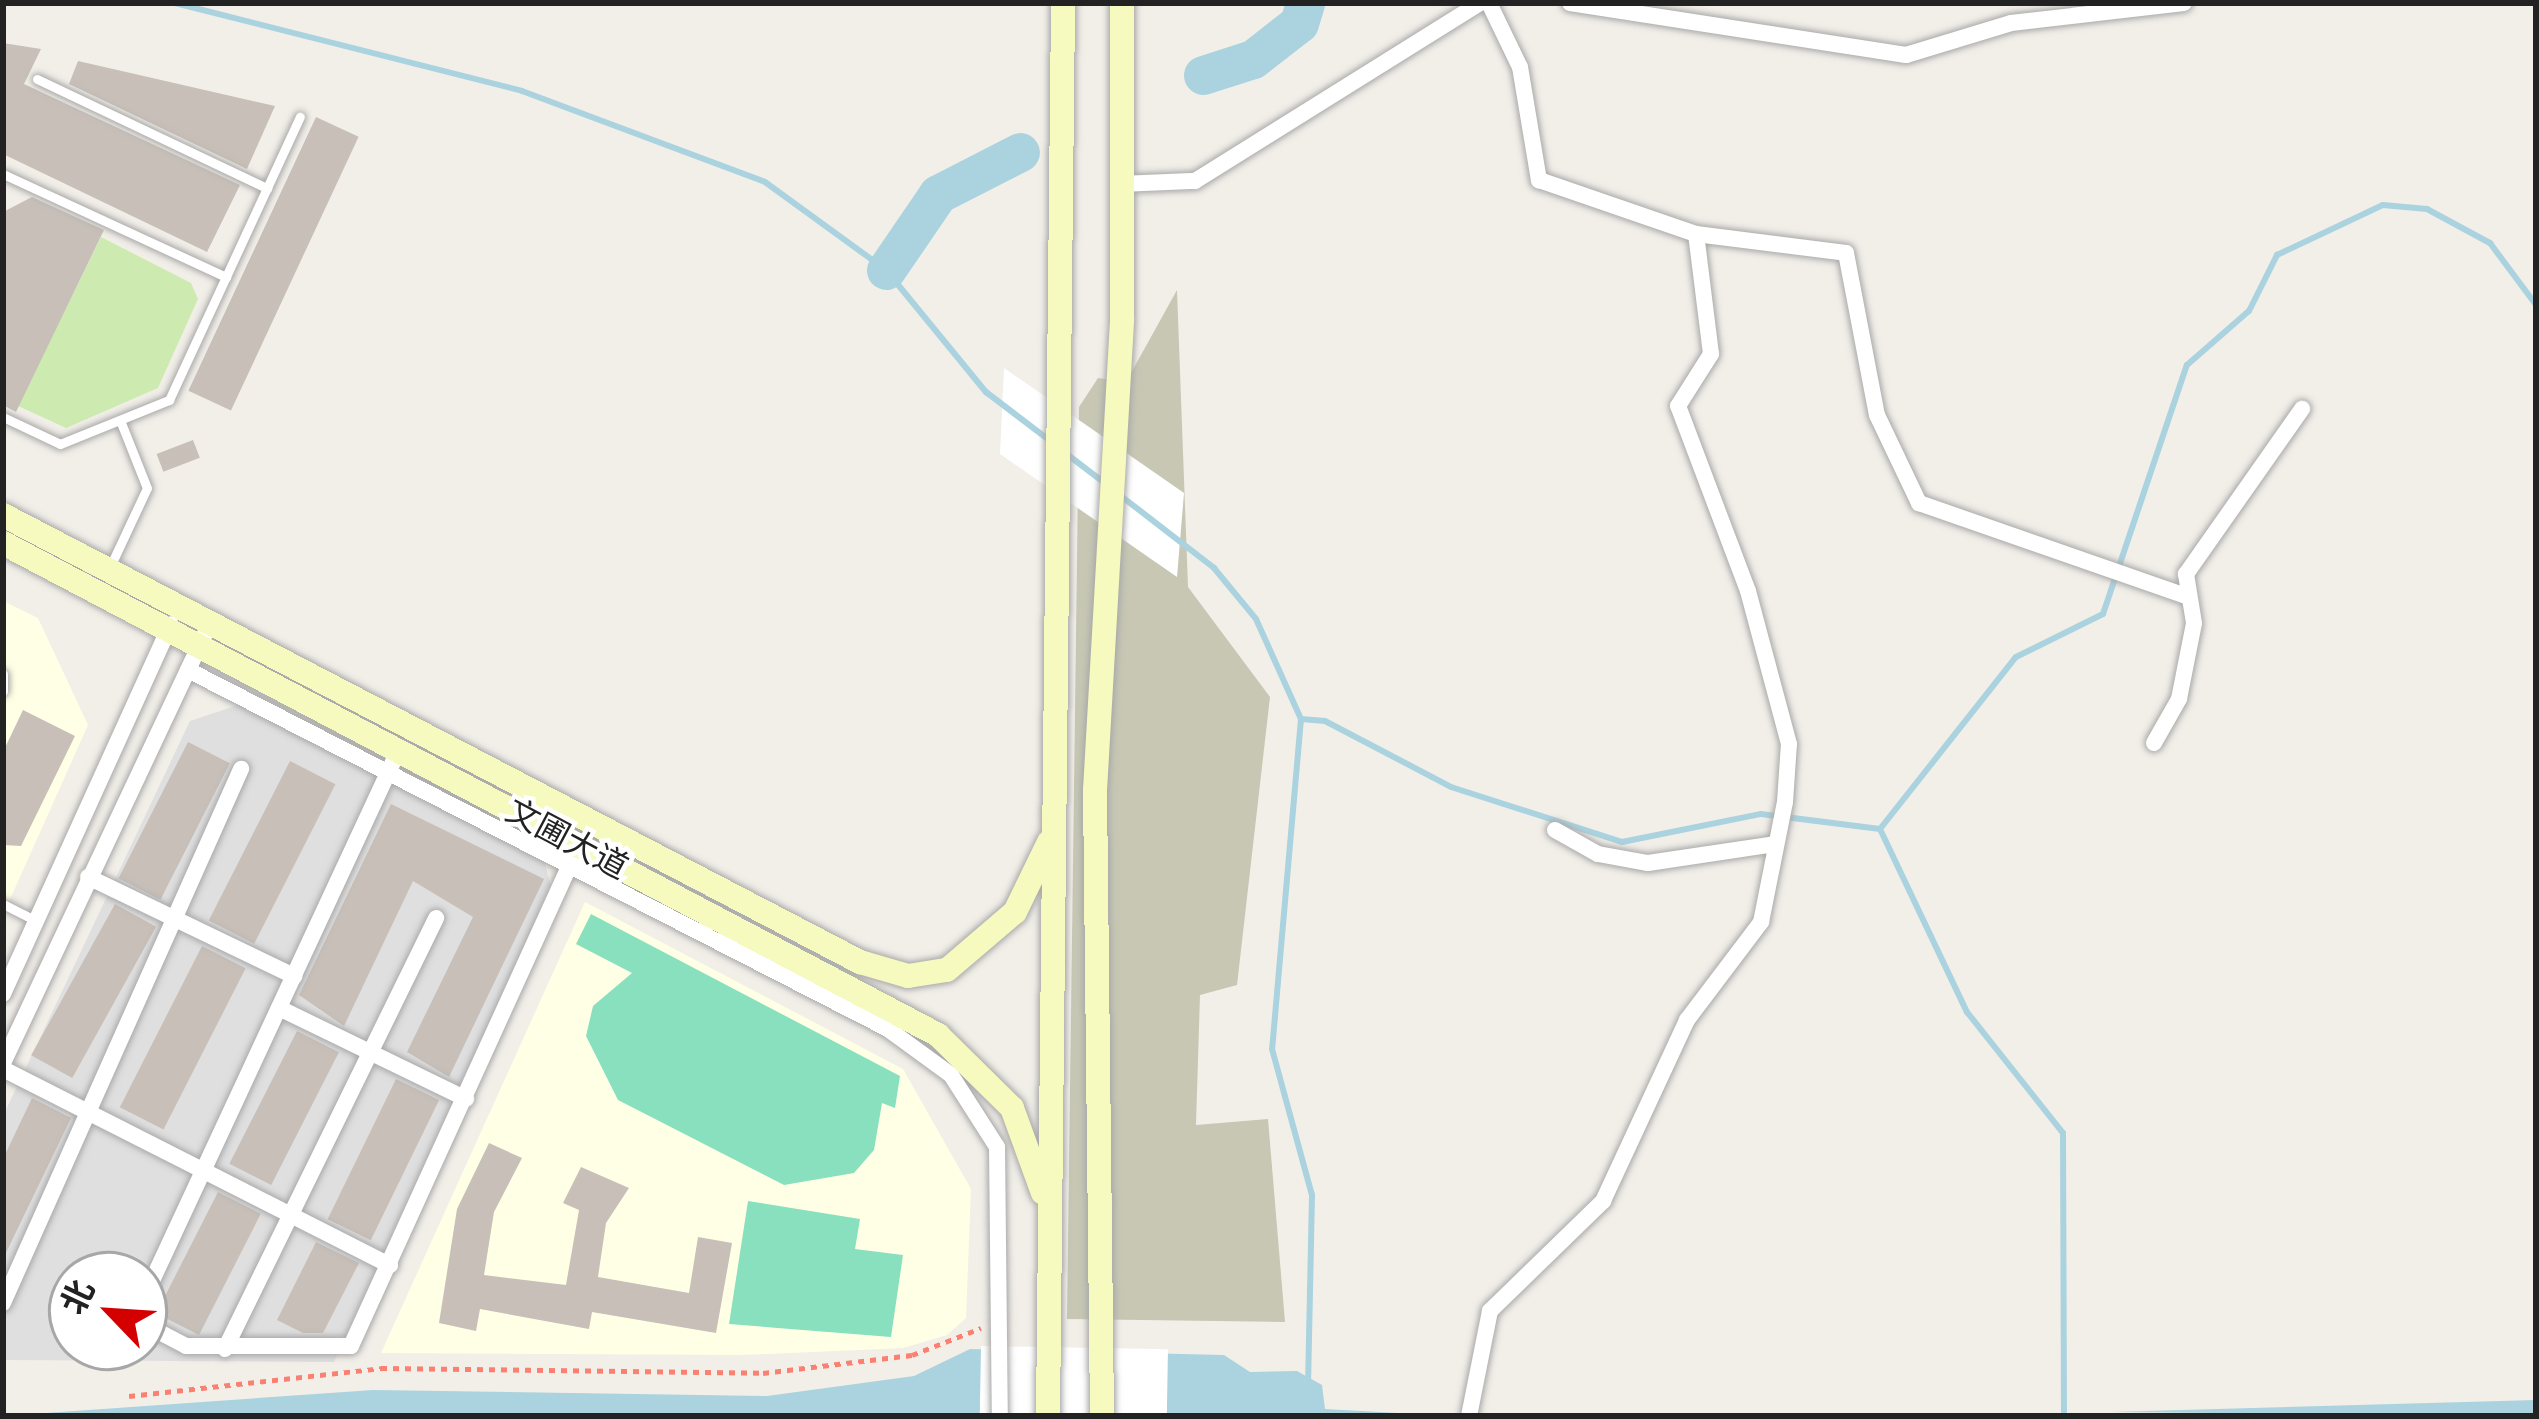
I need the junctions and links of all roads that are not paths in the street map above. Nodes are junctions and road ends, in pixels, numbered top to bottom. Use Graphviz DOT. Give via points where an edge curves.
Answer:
graph roads {
  1 [pos="1063,3"];
  2 [pos="1122,3"];
  3 [pos="1480,3"];
  4 [pos="1489,3"];
  5 [pos="1570,3"];
  6 [pos="2185,3"];
  7 [pos="37,79"];
  8 [pos="300,116"];
  9 [pos="3,174"];
  10 [pos="1122,184"];
  11 [pos="267,188"];
  12 [pos="1696,234"];
  13 [pos="226,277"];
  14 [pos="2302,409"];
  15 [pos="3,417"];
  16 [pos="120,420"];
  17 [pos="3,514"];
  18 [pos="3,543"];
  19 [pos="109,568"];
  20 [pos="2186,596"];
  21 [pos="174,618"];
  22 [pos="199,646"];
  23 [pos="3,674"];
  24 [pos="3,691"];
  25 [pos="2154,742"];
  26 [pos="395,759"];
  27 [pos="241,769"];
  28 [pos="1555,830"];
  29 [pos="1053,834"];
  30 [pos="1776,839"];
  31 [pos="578,845"];
  32 [pos="88,877"];
  33 [pos="3,904"];
  34 [pos="172,917"];
  35 [pos="436,917"];
  36 [pos="36,921"];
  37 [pos="11,958"];
  38 [pos="294,976"];
  39 [pos="3,994"];
  40 [pos="279,1008"];
  41 [pos="370,1050"];
  42 [pos="3,1066"];
  43 [pos="466,1099"];
  44 [pos="85,1109"];
  45 [pos="202,1172"];
  46 [pos="1050,1214"];
  47 [pos="293,1216"];
  48 [pos="166,1251"];
  49 [pos="390,1265"];
  50 [pos="9,1271"];
  51 [pos="3,1304"];
  52 [pos="168,1331"];
  53 [pos="225,1349"];
  54 [pos="1469,1414"];
  55 [pos="1000,1416"];
  56 [pos="1048,1416"];
  57 [pos="1102,1416"];
  1 -- 29 [label="main road"];
  2 -- 10 [label="main road"];
  3 -- 10 [label="street" via="1195,181"];
  4 -- 12 [label="street" via="1520,67 1539,180"];
  5 -- 6 [label="street" via="1906,55 2011,23"];
  7 -- 11 [label="lane"];
  8 -- 11 [label="lane"];
  9 -- 13 [label="lane"];
  10 -- 57 [label="main road" via="1096,790"];
  11 -- 13 [label="lane"];
  12 -- 20 [label="street" via="1846,253 1877,416 1919,503"];
  12 -- 30 [label="street" via="1711,354 1678,406 1760,635 1789,744"];
  13 -- 16 [label="lane" via="169,400"];
  14 -- 20 [label="street" via="2220,514 2186,574"];
  15 -- 16 [label="lane" via="60,444"];
  16 -- 19 [label="lane" via="147,488"];
  17 -- 19 [label="main road, 文圃大道"];
  18 -- 21 [label="main road, 文圃大道"];
  19 -- 21 [label="main road, 文圃大道"];
  20 -- 25 [label="street" via="2194,623 2179,699"];
  21 -- 22 [label="main road, 文圃大道"];
  21 -- 36 [label="street"];
  22 -- 26 [label="main road, 文圃大道"];
  22 -- 31 [label="main road, 文圃大道"];
  22 -- 32 [label="street"];
  23 -- 24 [label="lane"];
  26 -- 31 [label="main road, 文圃大道"];
  26 -- 38 [label="street"];
  27 -- 34 [label="street"];
  28 -- 30 [label="street" via="1648,863"];
  29 -- 31 [label="main road, 文圃大道" via="1016,912 947,970 908,976"];
  29 -- 46 [label="main road"];
  30 -- 54 [label="street" via="1761,922 1687,1020 1603,1201 1490,1311"];
  31 -- 43 [label="street"];
  31 -- 46 [label="main road, 文圃大道" via="938,1035 1012,1108"];
  31 -- 55 [label="street" via="888,1029 951,1075 997,1147"];
  32 -- 34 [label="street"];
  32 -- 42 [label="street"];
  33 -- 36 [label="lane"];
  34 -- 38 [label="street"];
  34 -- 44 [label="street"];
  35 -- 41 [label="street"];
  36 -- 37 [label="street"];
  37 -- 39 [label="street"];
  38 -- 40 [label="street"];
  40 -- 41 [label="street"];
  40 -- 45 [label="street"];
  41 -- 43 [label="street"];
  41 -- 47 [label="street"];
  42 -- 44 [label="street"];
  43 -- 49 [label="street"];
  44 -- 45 [label="street"];
  44 -- 50 [label="street"];
  45 -- 47 [label="street"];
  45 -- 48 [label="street"];
  46 -- 56 [label="main road"];
  47 -- 49 [label="street"];
  47 -- 53 [label="street"];
  49 -- 53 [label="street" via="351,1346"];
  50 -- 51 [label="street"];
  52 -- 53 [label="street"];
}
